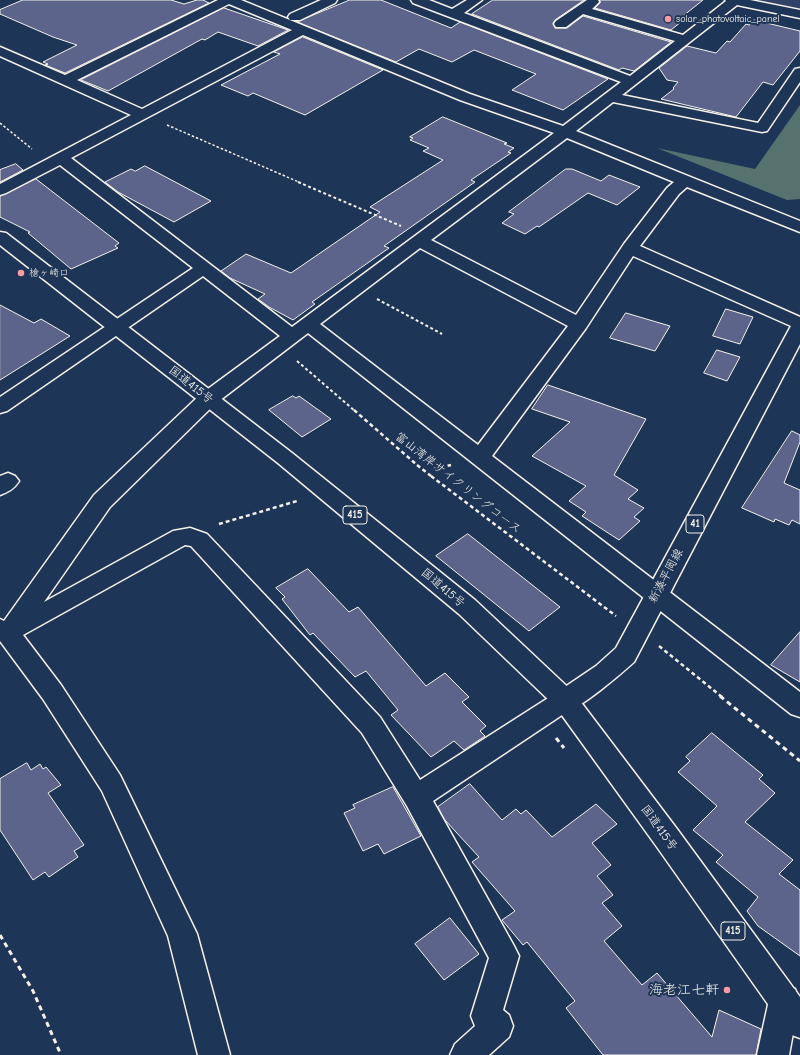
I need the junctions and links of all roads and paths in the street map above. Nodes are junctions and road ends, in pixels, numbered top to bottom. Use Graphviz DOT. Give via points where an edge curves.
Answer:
graph roads {
  1 [pos="229,0"];
  2 [pos="253,0"];
  3 [pos="331,0"];
  4 [pos="416,0"];
  5 [pos="476,0"];
  6 [pos="596,0"];
  7 [pos="732,0"];
  8 [pos="582,10"];
  9 [pos="453,14"];
  10 [pos="800,14"];
  11 [pos="295,16"];
  12 [pos="562,24"];
  13 [pos="303,30"];
  14 [pos="685,40"];
  15 [pos="0,51"];
  16 [pos="800,72"];
  17 [pos="66,80"];
  18 [pos="632,81"];
  19 [pos="610,97"];
  20 [pos="143,115"];
  21 [pos="0,123"];
  22 [pos="565,132"];
  23 [pos="34,151"];
  24 [pos="61,158"];
  25 [pos="686,180"];
  26 [pos="0,190"];
  27 [pos="800,227"];
  28 [pos="0,237"];
  29 [pos="422,239"];
  30 [pos="630,248"];
  31 [pos="204,268"];
  32 [pos="356,288"];
  33 [pos="579,324"];
  34 [pos="800,325"];
  35 [pos="116,328"];
  36 [pos="300,330"];
  37 [pos="442,334"];
  38 [pos="296,360"];
  39 [pos="208,399"];
  40 [pos="0,406"];
  41 [pos="480,458"];
  42 [pos="445,466"];
  43 [pos="434,469"];
  44 [pos="297,501"];
  45 [pos="190,536"];
  46 [pos="657,594"];
  47 [pos="620,619"];
  48 [pos="7,630"];
  49 [pos="657,644"];
  50 [pos="565,700"];
  51 [pos="800,706"];
  52 [pos="800,761"];
  53 [pos="416,797"];
  54 [pos="0,935"];
  55 [pos="792,1012"];
  56 [pos="469,1054"];
  57 [pos="61,1055"];
  58 [pos="214,1055"];
  59 [pos="773,1055"];
  1 -- 13 [label="main road"];
  1 -- 17 [label="main road"];
  2 -- 11 [label="main road"];
  3 -- 11 [label="main road"];
  4 -- 9 [label="main road"];
  5 -- 9 [label="main road"];
  6 -- 8 [label="main road"];
  7 -- 10 [label="main road"];
  7 -- 14 [label="main road"];
  8 -- 12 [label="main road"];
  8 -- 14 [label="main road"];
  9 -- 18 [label="main road"];
  11 -- 22 [label="main road" via="484,94"];
  13 -- 20 [label="main road"];
  13 -- 22 [label="main road" via="465,97"];
  14 -- 18 [label="main road"];
  15 -- 17 [label="main road"];
  16 -- 19 [label="main road" via="762,128"];
  17 -- 20 [label="main road"];
  18 -- 19 [label="main road"];
  19 -- 22 [label="main road"];
  20 -- 24 [label="main road"];
  20 -- 29 [label="path"];
  21 -- 23 [label="path"];
  22 -- 25 [label="main road"];
  22 -- 29 [label="main road"];
  24 -- 26 [label="main road"];
  24 -- 31 [label="main road"];
  25 -- 27 [label="main road"];
  25 -- 30 [label="main road" via="673,191"];
  28 -- 35 [label="main road, 国道415号 / 415"];
  29 -- 32 [label="main road"];
  29 -- 33 [label="main road"];
  30 -- 33 [label="main road"];
  30 -- 34 [label="main road"];
  31 -- 35 [label="main road"];
  31 -- 36 [label="main road"];
  32 -- 36 [label="main road"];
  32 -- 37 [label="path"];
  33 -- 41 [label="main road"];
  34 -- 46 [label="main road, 新湊平岡線 / 41"];
  35 -- 39 [label="main road, 国道415号 / 415"];
  35 -- 40 [label="main road"];
  36 -- 39 [label="main road"];
  36 -- 41 [label="main road"];
  38 -- 47 [label="path, 富山湾岸サイクリングコース, bridge" via="417,465"];
  39 -- 48 [label="main road" via="102,501"];
  39 -- 50 [label="main road, 国道415号 / 415" via="285,458 466,607"];
  41 -- 46 [label="main road"];
  42 -- 43 [label="path"];
  44 -- 45 [label="path"];
  45 -- 48 [label="main road" via="181,537 18,627"];
  45 -- 53 [label="main road" via="199,540 371,725"];
  46 -- 50 [label="main road, 新湊平岡線 / 41" via="625,654 605,673"];
  46 -- 51 [label="main road"];
  48 -- 58 [label="main road" via="52,692 111,783 182,934"];
  49 -- 52 [label="path"];
  50 -- 53 [label="main road, 新湊平岡線"];
  50 -- 55 [label="main road, 国道415号 / 415"];
  53 -- 56 [label="main road" via="504,956 486,1016 498,1026"];
  54 -- 57 [label="path" via="33,991"];
  55 -- 59 [label="main road"];
}
